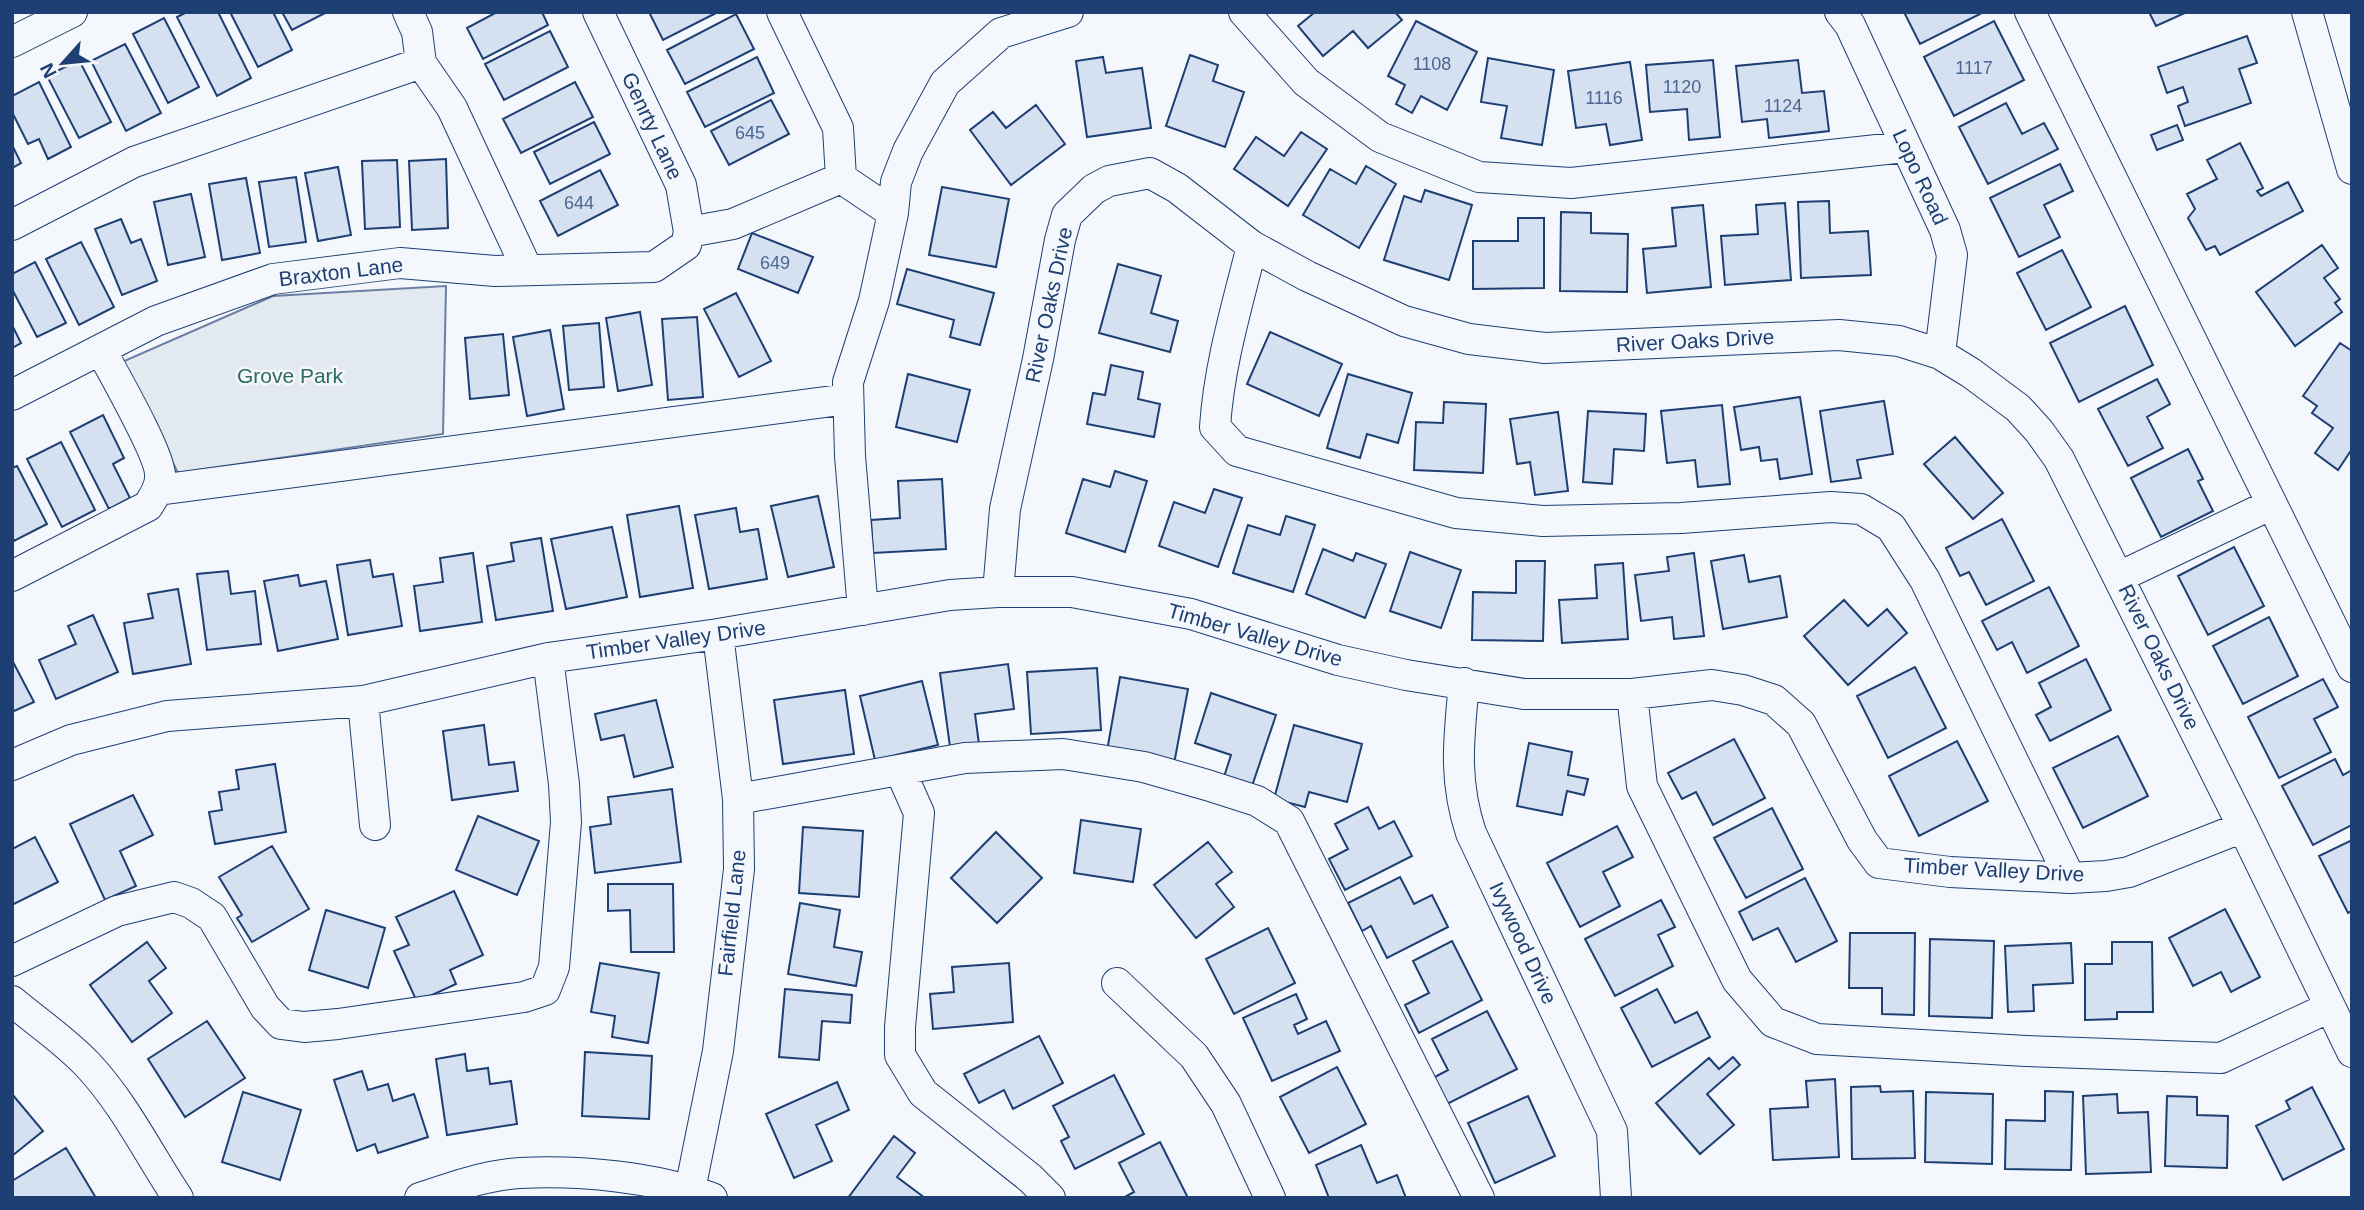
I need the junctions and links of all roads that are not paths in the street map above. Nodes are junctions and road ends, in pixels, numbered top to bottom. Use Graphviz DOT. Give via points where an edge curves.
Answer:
graph roads {
  1 [pos="72,12"];
  2 [pos="408,12"];
  3 [pos="597,12"];
  4 [pos="782,12"];
  5 [pos="1068,12"];
  6 [pos="1244,12"];
  7 [pos="1840,12"];
  8 [pos="2030,12"];
  9 [pos="2307,12"];
  10 [pos="12,42"];
  11 [pos="421,63"];
  12 [pos="1905,147"];
  13 [pos="2352,169"];
  14 [pos="841,178"];
  15 [pos="893,213"];
  16 [pos="12,225"];
  17 [pos="687,239"];
  18 [pos="1252,246"];
  19 [pos="527,269"];
  20 [pos="101,349"];
  21 [pos="1940,354"];
  22 [pos="12,395"];
  23 [pos="849,399"];
  24 [pos="158,490"];
  25 [pos="2270,505"];
  26 [pos="12,576"];
  27 [pos="2119,577"];
  28 [pos="998,592"];
  29 [pos="863,610"];
  30 [pos="718,634"];
  31 [pos="548,658"];
  32 [pos="2352,667"];
  33 [pos="1464,683"];
  34 [pos="1632,694"];
  35 [pos="363,701"];
  36 [pos="12,765"];
  37 [pos="900,770"];
  38 [pos="738,799"];
  39 [pos="375,825"];
  40 [pos="2243,827"];
  41 [pos="2070,878"];
  42 [pos="12,961"];
  43 [pos="1117,983"];
  44 [pos="12,1001"];
  45 [pos="2330,1007"];
  46 [pos="2352,1052"];
  47 [pos="701,1194"];
  48 [pos="178,1198"];
  49 [pos="421,1198"];
  50 [pos="1051,1198"];
  51 [pos="1270,1198"];
  52 [pos="1479,1198"];
  53 [pos="1616,1198"];
  1 -- 10 [label="street"];
  2 -- 11 [label="street" via="417,32"];
  3 -- 17 [label="street, Genrty Lane" via="681,185"];
  4 -- 14 [label="street" via="838,128"];
  5 -- 15 [label="street" via="1001,33 945,83 908,151 896,182"];
  6 -- 12 [label="street" via="1306,82 1380,137 1479,177 1571,183"];
  7 -- 12 [label="street, Lopo Road"];
  8 -- 25 [label="street"];
  9 -- 13 [label="street"];
  11 -- 16 [label="street" via="134,162"];
  11 -- 19 [label="street" via="452,108"];
  12 -- 21 [label="street, Lopo Road" via="1945,230 1952,255"];
  14 -- 15 [label="street"];
  14 -- 17 [label="street"];
  15 -- 23 [label="street" via="874,301 848,382"];
  17 -- 19 [label="street, Braxton Lane" via="654,267"];
  18 -- 21 [label="street, River Oaks Drive" via="1404,321 1469,339 1545,348 1839,335 1899,341"];
  18 -- 28 [label="street, River Oaks Drive" via="1177,188 1150,173 1094,189 1068,215 1005,509"];
  18 -- 41 [label="street" via="1217,396 1215,427 1237,451 1456,513 1543,520 1861,509 1891,527 1925,580"];
  19 -- 20 [label="street, Braxton Lane" via="495,271 400,262 273,279 156,321"];
  20 -- 22 [label="street, Braxton Lane"];
  20 -- 24 [label="street" via="152,450 161,474"];
  21 -- 27 [label="street, River Oaks Drive" via="2018,408 2039,431 2059,459"];
  23 -- 24 [label="street"];
  23 -- 29 [label="street"];
  24 -- 26 [label="street" via="148,506"];
  25 -- 27 [label="street"];
  25 -- 32 [label="street"];
  27 -- 40 [label="street, River Oaks Drive"];
  28 -- 29 [label="street, Timber Valley Drive"];
  28 -- 33 [label="street, Timber Valley Drive" via="1072,592 1192,614 1338,660"];
  29 -- 30 [label="street, Timber Valley Drive"];
  30 -- 31 [label="street, Timber Valley Drive"];
  30 -- 38 [label="street, Fairfield Lane"];
  31 -- 35 [label="street, Timber Valley Drive"];
  31 -- 42 [label="street" via="566,822 554,967 544,990 524,997 338,1024 281,1024 265,1007 212,917 174,897 117,911"];
  33 -- 34 [label="street, Timber Valley Drive" via="1524,694"];
  33 -- 53 [label="street, Ivywood Drive" via="1457,757 1462,805 1612,1132"];
  34 -- 41 [label="street, Timber Valley Drive" via="1712,685 1774,700 1801,723 1862,841 1879,863"];
  34 -- 45 [label="street" via="1642,786 1737,980 1773,1022 1816,1039 2221,1058"];
  35 -- 36 [label="street, Timber Valley Drive" via="167,716 71,740"];
  35 -- 39 [label="street"];
  37 -- 38 [label="street"];
  37 -- 50 [label="street" via="919,813 900,1055 923,1093"];
  37 -- 52 [label="street" via="965,758 1063,754 1144,766 1258,801 1289,821"];
  38 -- 47 [label="street, Fairfield Lane" via="739,869"];
  40 -- 41 [label="street, Timber Valley Drive" via="2129,872"];
  40 -- 45 [label="street, River Oaks Drive"];
  43 -- 51 [label="street" via="1194,1056 1226,1104"];
  44 -- 48 [label="street" via="87,1064 131,1121"];
  45 -- 46 [label="street, River Oaks Drive"];
  47 -- 49 [label="street" via="619,1176 518,1173"];
}
